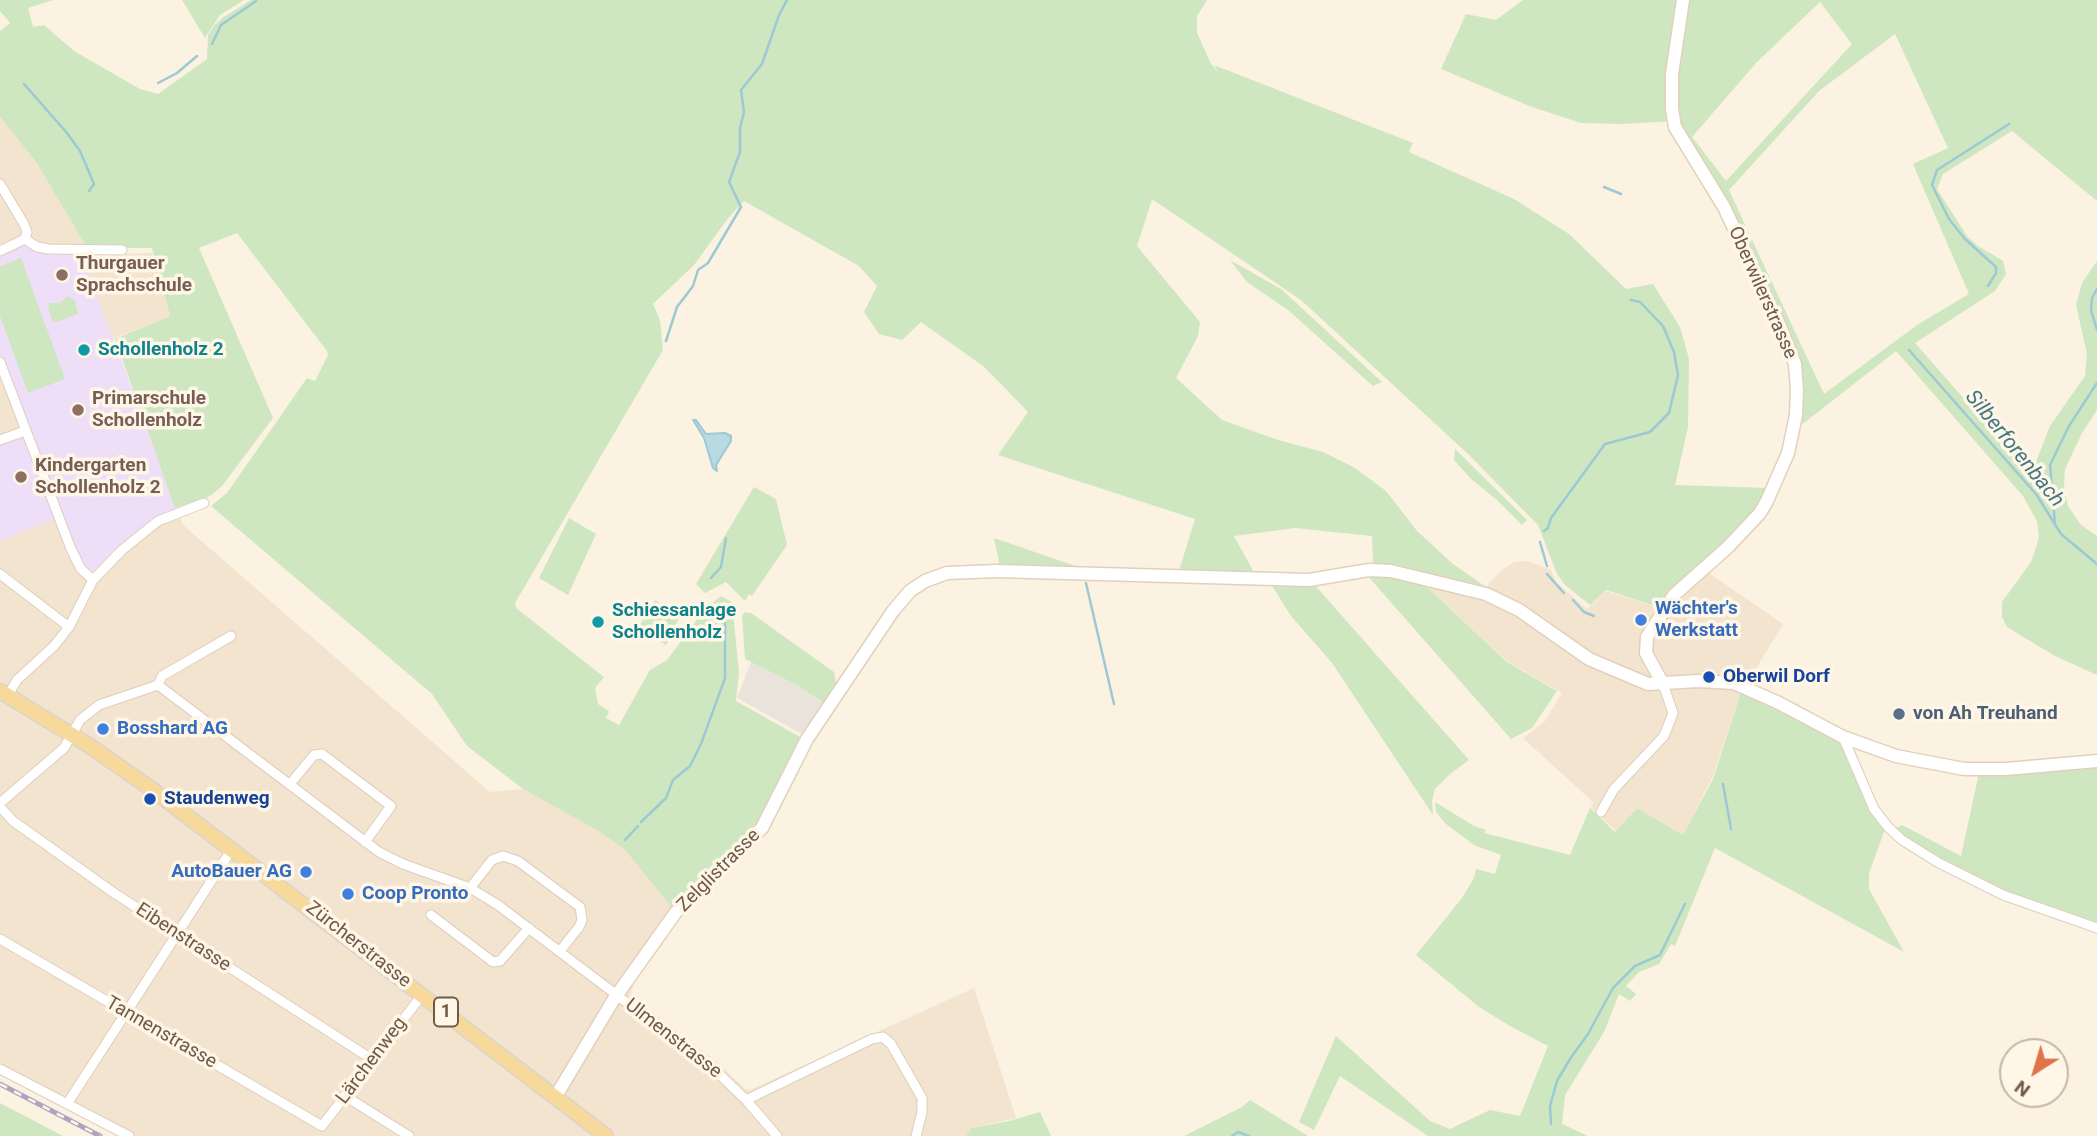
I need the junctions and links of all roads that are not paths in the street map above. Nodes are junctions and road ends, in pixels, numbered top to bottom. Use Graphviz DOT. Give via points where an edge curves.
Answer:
graph roads {
  1 [pos="1683,0"];
  2 [pos="0,184"];
  3 [pos="25,239"];
  4 [pos="122,250"];
  5 [pos="0,251"];
  6 [pos="0,362"];
  7 [pos="25,431"];
  8 [pos="0,440"];
  9 [pos="204,503"];
  10 [pos="0,574"];
  11 [pos="93,580"];
  12 [pos="69,627"];
  13 [pos="231,636"];
  14 [pos="1663,684"];
  15 [pos="158,685"];
  16 [pos="4,693"];
  17 [pos="71,734"];
  18 [pos="1843,737"];
  19 [pos="2097,761"];
  20 [pos="290,784"];
  21 [pos="0,805"];
  22 [pos="1601,812"];
  23 [pos="365,842"];
  24 [pos="232,849"];
  25 [pos="470,888"];
  26 [pos="431,915"];
  27 [pos="529,928"];
  28 [pos="2097,929"];
  29 [pos="177,934"];
  30 [pos="0,939"];
  31 [pos="560,951"];
  32 [pos="422,995"];
  33 [pos="617,995"];
  34 [pos="128,1013"];
  35 [pos="373,1060"];
  36 [pos="0,1069"];
  37 [pos="345,1096"];
  38 [pos="556,1096"];
  39 [pos="746,1100"];
  40 [pos="67,1104"];
  41 [pos="322,1126"];
  42 [pos="129,1136"];
  43 [pos="409,1136"];
  44 [pos="606,1136"];
  45 [pos="777,1136"];
  46 [pos="916,1136"];
  1 -- 14 [label="street, Oberwilerstrasse" via="1672,74 1675,127 1724,207 1781,329 1795,365 1797,390 1788,453 1760,513 1674,595 1646,640 1646,653"];
  2 -- 3 [label="street" via="24,224"];
  3 -- 4 [label="street" via="49,249"];
  3 -- 5 [label="street"];
  6 -- 7 [label="street"];
  7 -- 8 [label="street"];
  7 -- 11 [label="street" via="80,569"];
  9 -- 11 [label="street" via="158,521"];
  10 -- 12 [label="street"];
  11 -- 12 [label="street"];
  12 -- 16 [label="street"];
  13 -- 15 [label="street" via="162,676"];
  14 -- 18 [label="street, Zelglistrasse" via="1709,681 1743,685"];
  14 -- 22 [label="street, Oberwilerstrasse" via="1673,713 1664,736 1614,789"];
  14 -- 33 [label="street, Zelglistrasse" via="1648,684 1589,659 1519,610 1486,594 1391,571 1368,570 1310,580 947,573 925,581 893,611 807,739 762,828 680,907"];
  15 -- 17 [label="street" via="100,704 83,716"];
  15 -- 20 [label="street, Ulmenstrasse"];
  16 -- 17 [label="main road, Zürcherstrasse / 1"];
  17 -- 21 [label="street" via="64,748"];
  17 -- 24 [label="main road, Zürcherstrasse / 1"];
  18 -- 19 [label="street, Zelglistrasse" via="1896,756 1965,769"];
  18 -- 28 [label="street" via="1874,809 1902,840 2003,895"];
  20 -- 23 [label="street, Ulmenstrasse"];
  20 -- 23 [label="street" via="314,755 322,754 391,806"];
  21 -- 29 [label="street, Eibenstrasse" via="13,821"];
  23 -- 25 [label="street, Ulmenstrasse" via="403,864"];
  24 -- 29 [label="street"];
  24 -- 32 [label="main road, Zürcherstrasse / 1"];
  25 -- 27 [label="street, Ulmenstrasse"];
  25 -- 31 [label="street" via="492,860 503,856 518,861 580,907 579,927"];
  26 -- 27 [label="street" via="493,962 500,961"];
  27 -- 31 [label="street, Ulmenstrasse"];
  29 -- 34 [label="street"];
  29 -- 35 [label="street, Eibenstrasse"];
  30 -- 34 [label="street, Tannenstrasse"];
  31 -- 33 [label="street, Ulmenstrasse"];
  32 -- 35 [label="street, Lärchenweg"];
  32 -- 38 [label="main road, Zürcherstrasse / 1"];
  33 -- 38 [label="street, Zelglistrasse"];
  33 -- 39 [label="street, Ulmenstrasse" via="713,1068"];
  34 -- 40 [label="street"];
  34 -- 41 [label="street, Tannenstrasse"];
  35 -- 37 [label="street, Lärchenweg"];
  36 -- 40 [label="street"];
  37 -- 41 [label="street, Lärchenweg"];
  37 -- 43 [label="street"];
  38 -- 44 [label="main road, Zürcherstrasse / 1"];
  39 -- 45 [label="street, Ulmenstrasse"];
  39 -- 46 [label="street" via="883,1037 922,1098"];
  40 -- 42 [label="street"];
}
